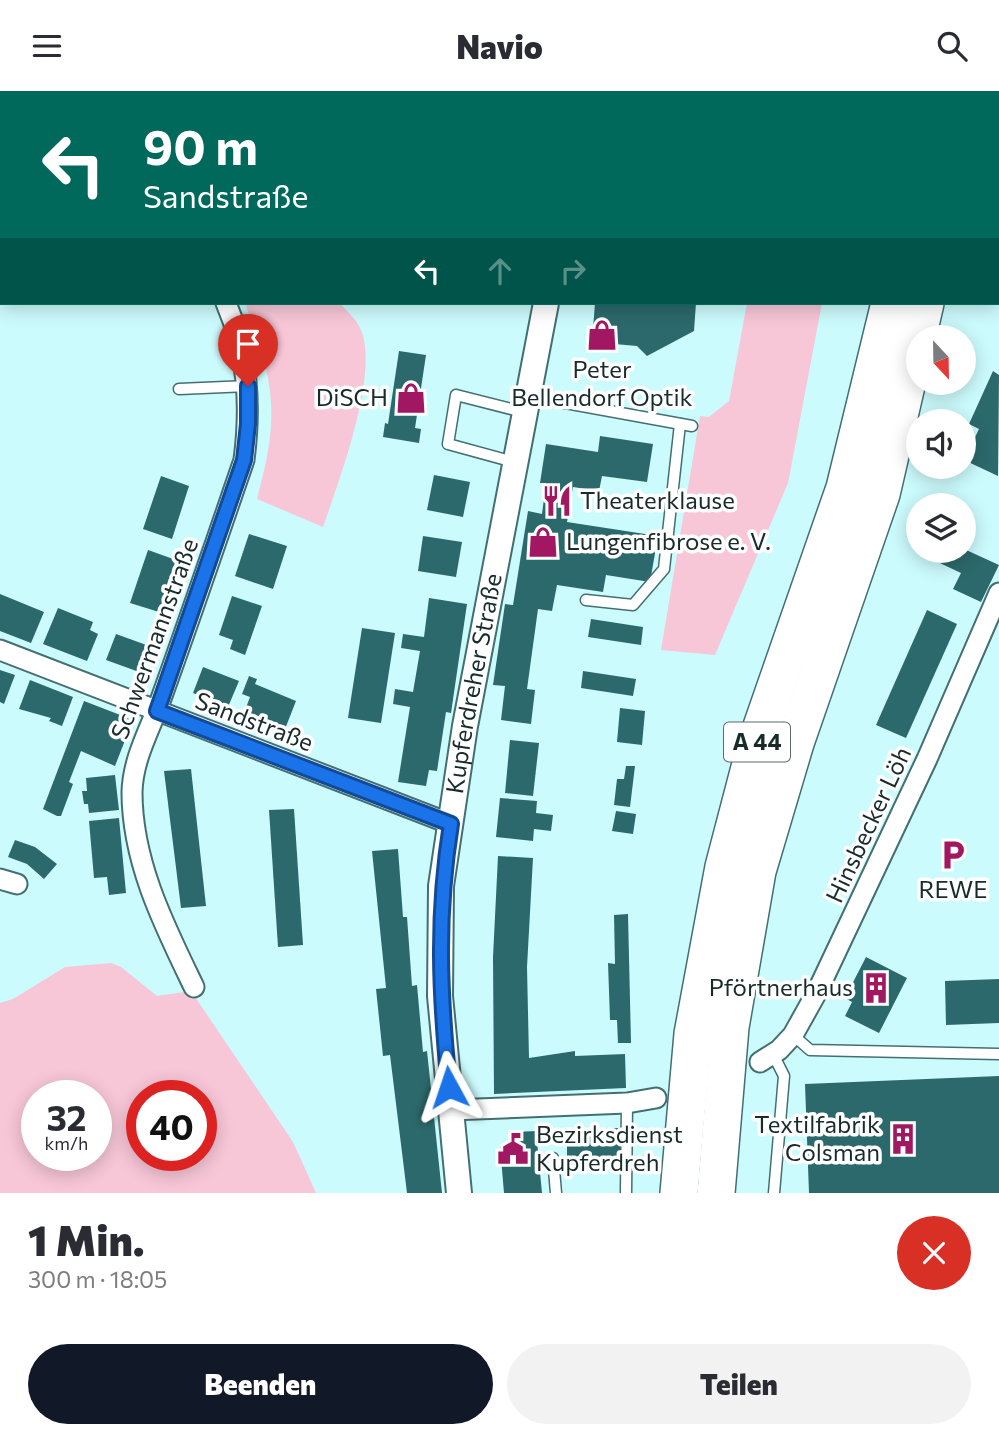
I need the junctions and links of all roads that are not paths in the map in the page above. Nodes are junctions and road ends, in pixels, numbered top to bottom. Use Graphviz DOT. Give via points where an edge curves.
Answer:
graph roads {
  1 [pos="227,305"];
  2 [pos="546,305"];
  3 [pos="890,305"];
  4 [pos="925,305"];
  5 [pos="248,386"];
  6 [pos="179,389"];
  7 [pos="525,404"];
  8 [pos="680,424"];
  9 [pos="692,426"];
  10 [pos="514,462"];
  11 [pos="999,593"];
  12 [pos="586,600"];
  13 [pos="0,650"];
  14 [pos="157,711"];
  15 [pos="451,824"];
  16 [pos="194,987"];
  17 [pos="793,1035"];
  18 [pos="999,1054"];
  19 [pos="766,1058"];
  20 [pos="656,1098"];
  21 [pos="627,1103"];
  22 [pos="451,1110"];
  23 [pos="553,1159"];
  24 [pos="459,1193"];
  25 [pos="556,1193"];
  26 [pos="626,1193"];
  27 [pos="679,1193"];
  28 [pos="716,1193"];
  29 [pos="774,1193"];
  1 -- 5 [label="street, Schwermannstraße" via="243,352"];
  2 -- 7 [label="street, Kupferdreher Straße"];
  3 -- 27 [label="highway, A 44" via="845,488 757,741 724,867 693,1034"];
  4 -- 28 [label="highway, A 44" via="881,494 795,743 757,871 730,1027"];
  5 -- 6 [label="lane"];
  5 -- 14 [label="street, Schwermannstraße" via="244,460"];
  7 -- 8 [label="lane"];
  7 -- 10 [label="street, Kupferdreher Straße"];
  7 -- 10 [label="lane" via="456,395 448,444"];
  8 -- 9 [label="lane"];
  8 -- 12 [label="lane" via="664,569 633,605"];
  10 -- 15 [label="street, Kupferdreher Straße"];
  11 -- 17 [label="street, Hinsbecker Löh" via="861,902"];
  13 -- 14 [label="street, Sandstraße"];
  14 -- 15 [label="street, Sandstraße"];
  14 -- 16 [label="street, Schwermannstraße" via="138,757 132,790 135,829 151,893"];
  15 -- 22 [label="street, Kupferdreher Straße" via="439,921 440,996"];
  17 -- 18 [label="lane" via="810,1050"];
  17 -- 19 [label="street, Hinsbecker Löh"];
  19 -- 29 [label="lane" via="784,1076"];
  20 -- 21 [label="street"];
  21 -- 22 [label="street"];
  21 -- 26 [label="lane"];
  22 -- 24 [label="street, Kupferdreher Straße"];
  23 -- 25 [label="lane"];
}
